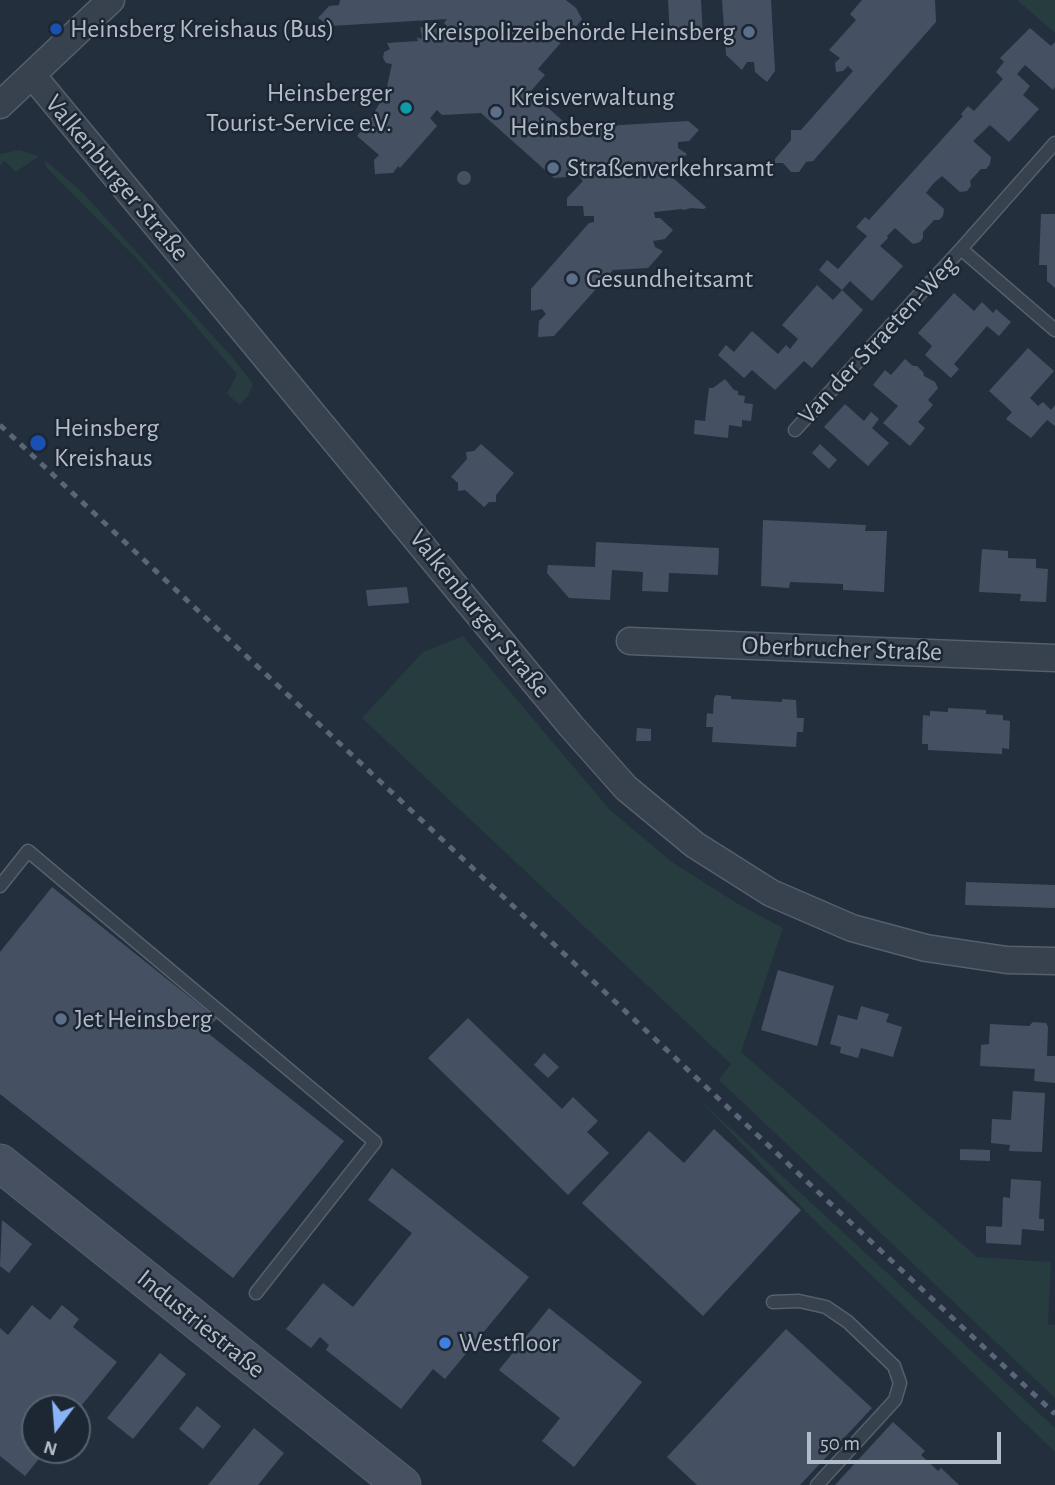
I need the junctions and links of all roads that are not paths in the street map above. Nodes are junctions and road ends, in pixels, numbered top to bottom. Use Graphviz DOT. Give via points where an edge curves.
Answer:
graph roads {
  1 [pos="111,0"];
  2 [pos="32,75"];
  3 [pos="0,105"];
  4 [pos="1055,144"];
  5 [pos="961,249"];
  6 [pos="1055,330"];
  7 [pos="795,430"];
  8 [pos="630,641"];
  9 [pos="1055,658"];
  10 [pos="0,886"];
  11 [pos="1055,961"];
  12 [pos="0,1163"];
  13 [pos="256,1293"];
  14 [pos="773,1302"];
  15 [pos="402,1485"];
  16 [pos="817,1485"];
  1 -- 2 [label="street"];
  2 -- 3 [label="street"];
  2 -- 11 [label="street, Valkenburger Straße" via="626,788 695,845 760,886 852,928 926,948 1007,960"];
  4 -- 5 [label="lane, Van der Straeten-Weg"];
  5 -- 6 [label="lane, Van der Straeten-Weg"];
  5 -- 7 [label="lane, Van der Straeten-Weg"];
  8 -- 9 [label="street, Oberbrucher Straße"];
  10 -- 13 [label="lane" via="28,851 375,1142"];
  12 -- 15 [label="street, Industriestraße"];
  14 -- 16 [label="lane" via="825,1307 848,1322 894,1366 900,1383 895,1400"];
}
